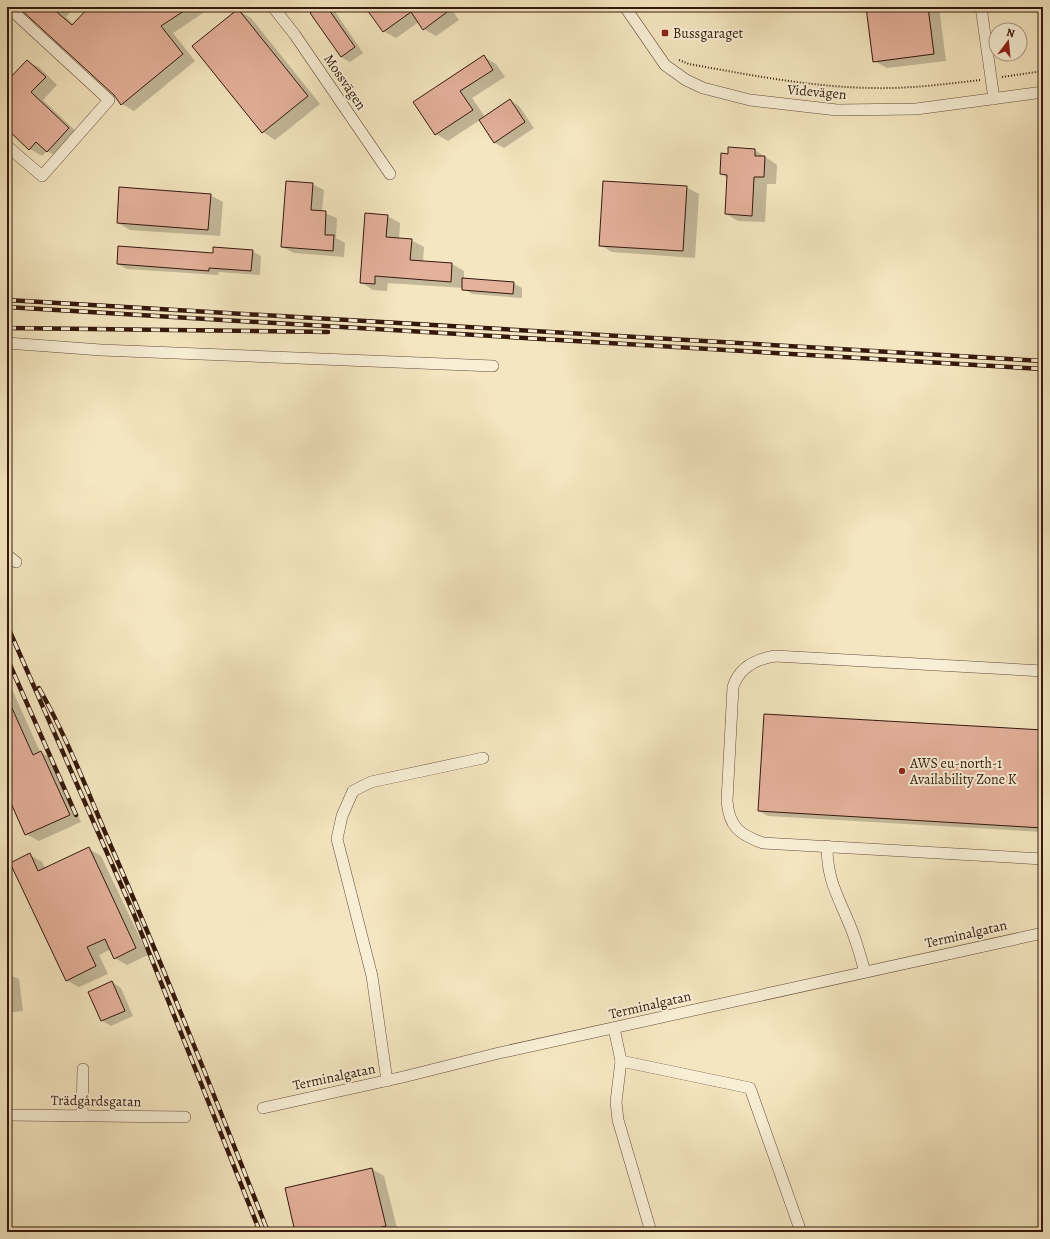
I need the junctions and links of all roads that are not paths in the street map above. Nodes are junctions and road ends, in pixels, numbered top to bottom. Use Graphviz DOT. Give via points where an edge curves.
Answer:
graph roads {
  1 [pos="8,7"];
  2 [pos="274,7"];
  3 [pos="625,7"];
  4 [pos="982,7"];
  5 [pos="1043,92"];
  6 [pos="994,99"];
  7 [pos="7,146"];
  8 [pos="390,174"];
  9 [pos="7,343"];
  10 [pos="493,366"];
  11 [pos="1043,671"];
  12 [pos="483,758"];
  13 [pos="827,846"];
  14 [pos="1043,859"];
  15 [pos="1043,933"];
  16 [pos="865,972"];
  17 [pos="614,1028"];
  18 [pos="621,1061"];
  19 [pos="83,1069"];
  20 [pos="387,1080"];
  21 [pos="263,1108"];
  22 [pos="7,1115"];
  23 [pos="82,1116"];
  24 [pos="186,1117"];
  25 [pos="651,1232"];
  26 [pos="801,1232"];
  1 -- 7 [label="street" via="109,100 42,176"];
  2 -- 8 [label="street, Mossvägen"];
  3 -- 6 [label="street, Videvägen" via="665,65 703,88 750,100 845,110 916,109"];
  4 -- 6 [label="street"];
  5 -- 6 [label="street, Videvägen"];
  9 -- 10 [label="street" via="109,350"];
  11 -- 13 [label="street" via="775,656 753,662 736,678 733,687 727,801 732,823 742,834 763,843"];
  12 -- 20 [label="street" via="372,782 352,791 342,816 337,840 372,976"];
  13 -- 14 [label="street"];
  13 -- 16 [label="street" via="830,878 851,928"];
  15 -- 16 [label="street, Terminalgatan"];
  16 -- 17 [label="street, Terminalgatan"];
  17 -- 18 [label="street"];
  17 -- 20 [label="street, Terminalgatan"];
  18 -- 25 [label="street" via="616,1102 618,1120"];
  18 -- 26 [label="street" via="750,1088"];
  19 -- 23 [label="street"];
  20 -- 21 [label="street, Terminalgatan"];
  22 -- 23 [label="street, Trädgårdsgatan"];
  23 -- 24 [label="street, Trädgårdsgatan"];
}
